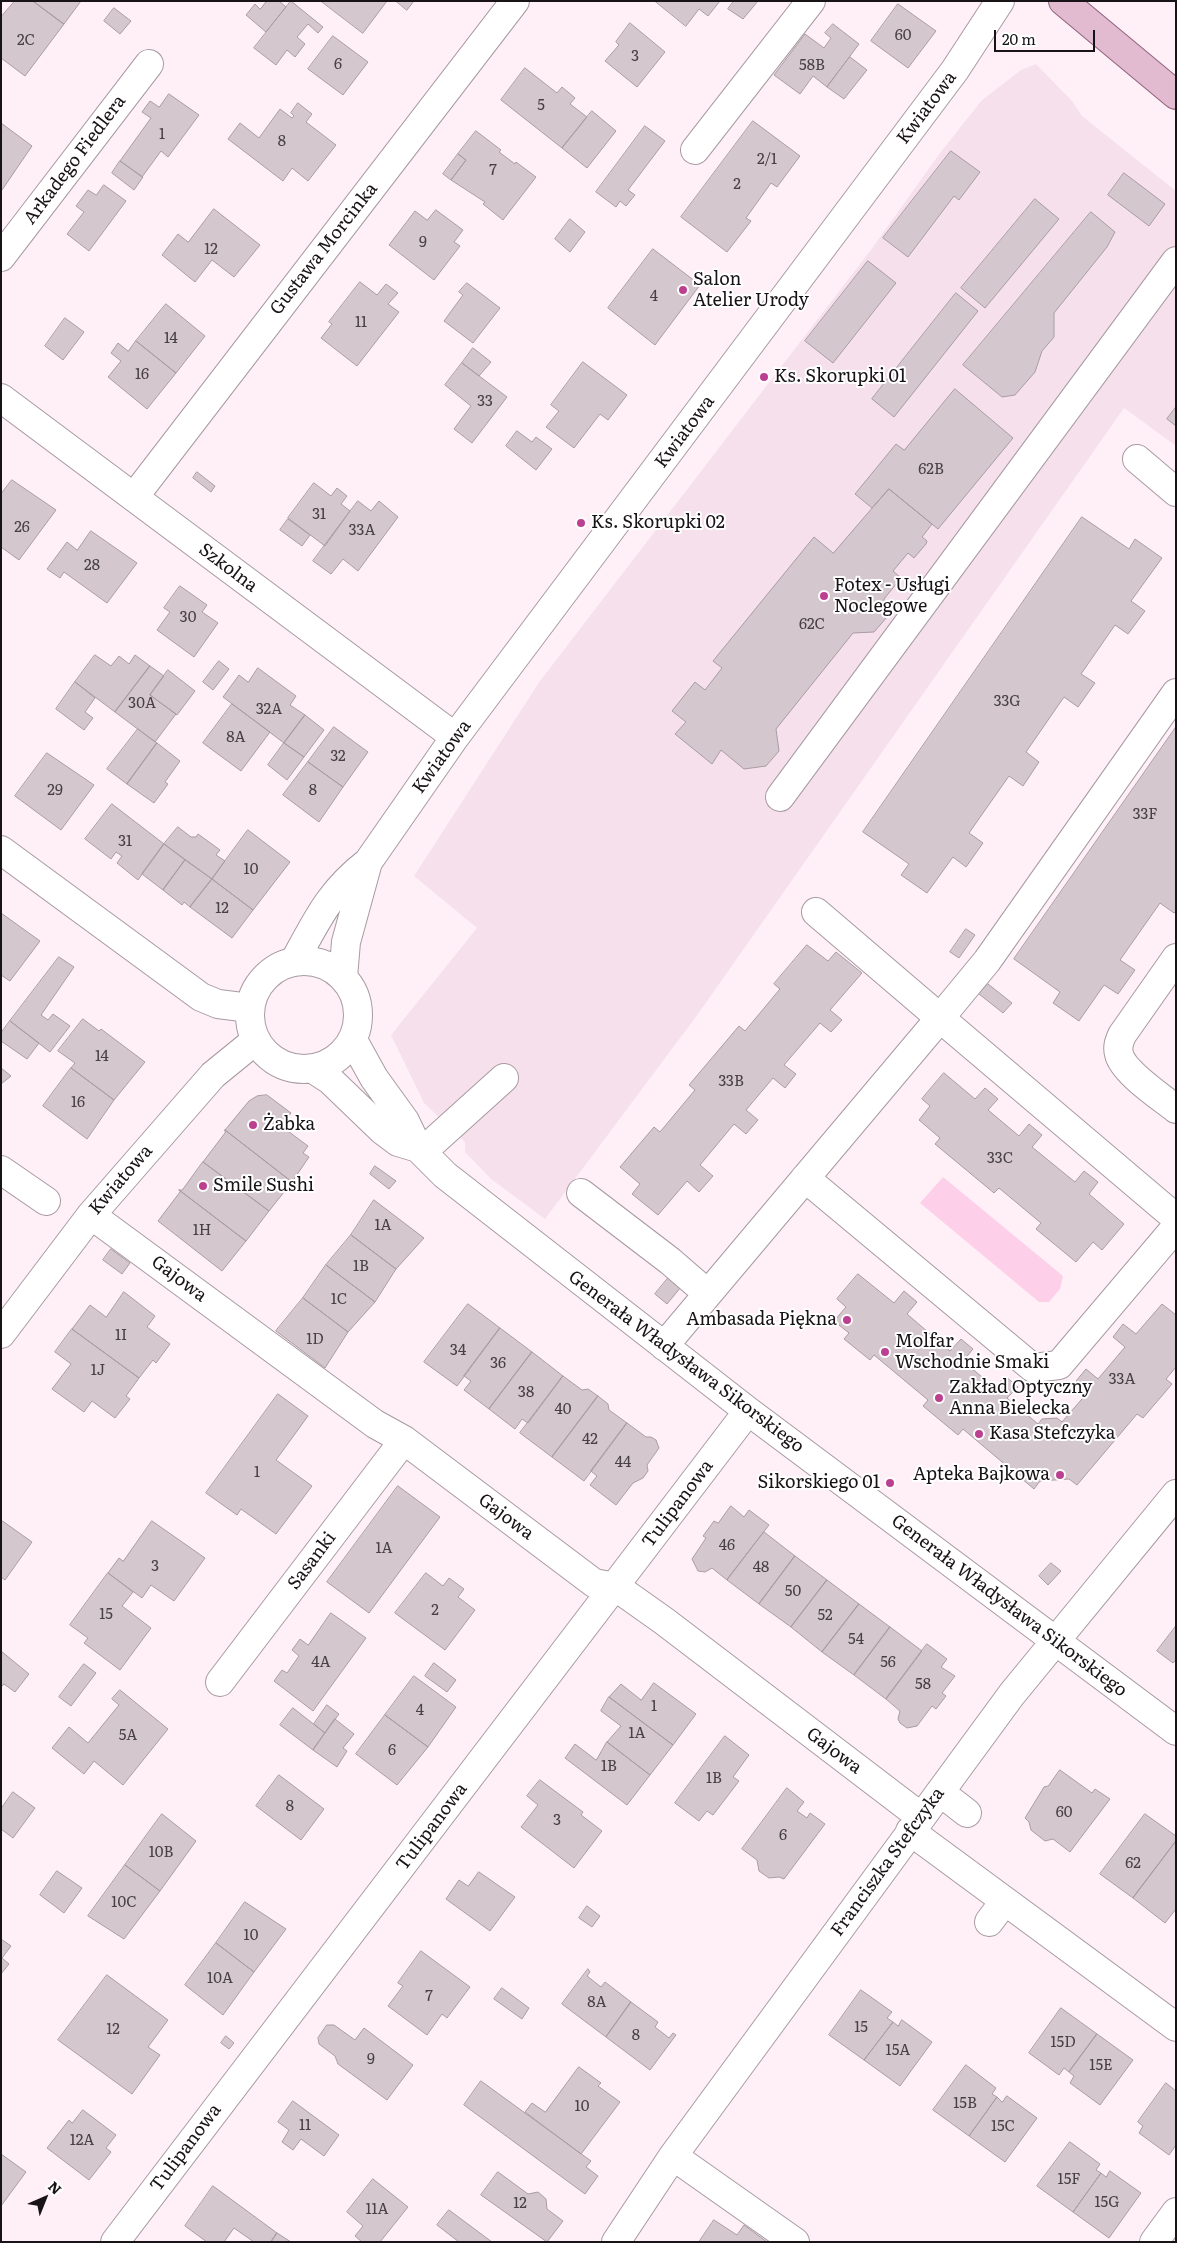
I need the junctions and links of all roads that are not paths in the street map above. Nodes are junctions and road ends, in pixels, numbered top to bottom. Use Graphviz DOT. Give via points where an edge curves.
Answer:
graph roads {
  1 [pos="515,1"];
  2 [pos="811,1"];
  3 [pos="1000,1"];
  4 [pos="1063,1"];
  5 [pos="149,64"];
  6 [pos="1176,95"];
  7 [pos="696,150"];
  8 [pos="1,257"];
  9 [pos="1176,261"];
  10 [pos="1,398"];
  11 [pos="1137,459"];
  12 [pos="1176,492"];
  13 [pos="134,497"];
  14 [pos="1176,693"];
  15 [pos="455,737"];
  16 [pos="780,797"];
  17 [pos="1,850"];
  18 [pos="368,862"];
  19 [pos="816,912"];
  20 [pos="1176,958"];
  21 [pos="294,962"];
  22 [pos="342,977"];
  23 [pos="250,1008"];
  24 [pos="940,1018"];
  25 [pos="256,1040"];
  26 [pos="353,1040"];
  27 [pos="313,1069"];
  28 [pos="504,1078"];
  29 [pos="1176,1109"];
  30 [pos="420,1150"];
  31 [pos="1,1170"];
  32 [pos="804,1178"];
  33 [pos="581,1193"];
  34 [pos="46,1201"];
  35 [pos="90,1215"];
  36 [pos="1176,1218"];
  37 [pos="1176,1227"];
  38 [pos="707,1293"];
  39 [pos="1,1334"];
  40 [pos="664,1346"];
  41 [pos="748,1410"];
  42 [pos="404,1440"];
  43 [pos="1176,1494"];
  44 [pos="616,1587"];
  45 [pos="1055,1641"];
  46 [pos="220,1682"];
  47 [pos="1176,1731"];
  48 [pos="940,1792"];
  49 [pos="967,1813"];
  50 [pos="916,1824"];
  51 [pos="1176,2027"];
  52 [pos="673,2156"];
  53 [pos="1176,2212"];
  54 [pos="115,2242"];
  55 [pos="616,2242"];
  56 [pos="795,2242"];
  57 [pos="1154,2242"];
  1 -- 13 [label="street, Gustawa Morcinka"];
  2 -- 7 [label="street"];
  3 -- 15 [label="street, Kwiatowa" via="955,70"];
  4 -- 6 [label="main road"];
  5 -- 8 [label="street, Arkadego Fiedlera"];
  9 -- 16 [label="street"];
  10 -- 13 [label="street, Szkolna"];
  11 -- 12 [label="street"];
  13 -- 15 [label="street, Szkolna"];
  14 -- 24 [label="street" via="987,961"];
  15 -- 18 [label="street, Kwiatowa"];
  17 -- 23 [label="street" via="201,997 218,1004"];
  18 -- 21 [label="street, Kwiatowa" via="348,877 330,898"];
  18 -- 22 [label="street, Kwiatowa" via="346,942"];
  19 -- 24 [label="street"];
  20 -- 29 [label="street" via="1118,1045 1119,1056 1126,1068"];
  21 -- 22 [label="street" via="315,962"];
  21 -- 23 [label="street" via="281,966 260,982"];
  22 -- 26 [label="street" via="358,1006"];
  23 -- 25 [label="street" via="250,1025"];
  24 -- 32 [label="street"];
  24 -- 36 [label="street"];
  25 -- 27 [label="street" via="262,1050 280,1064"];
  25 -- 35 [label="street, Kwiatowa" via="213,1075"];
  26 -- 27 [label="street" via="336,1059"];
  26 -- 30 [label="street, Generała Władysława Sikorskiego"];
  27 -- 30 [label="street, Generała Władysława Sikorskiego" via="330,1080 382,1130 398,1142"];
  28 -- 30 [label="street"];
  30 -- 40 [label="street, Generała Władysława Sikorskiego" via="445,1175"];
  31 -- 34 [label="street"];
  32 -- 37 [label="street" via="1033,1368 1059,1365"];
  32 -- 38 [label="street"];
  33 -- 38 [label="street"];
  35 -- 39 [label="street, Kwiatowa"];
  35 -- 42 [label="street, Gajowa" via="375,1424"];
  38 -- 40 [label="street"];
  40 -- 41 [label="street, Generała Władysława Sikorskiego"];
  41 -- 44 [label="street, Tulipanowa"];
  41 -- 45 [label="street, Generała Władysława Sikorskiego"];
  42 -- 44 [label="street, Gajowa" via="594,1583"];
  42 -- 46 [label="street, Sasanki"];
  43 -- 45 [label="street, Franciszka Stefczyka"];
  44 -- 50 [label="street, Gajowa" via="664,1621"];
  44 -- 54 [label="street, Tulipanowa"];
  45 -- 47 [label="street, Generała Władysława Sikorskiego"];
  45 -- 48 [label="street, Franciszka Stefczyka"];
  48 -- 49 [label="street"];
  48 -- 50 [label="street, Franciszka Stefczyka"];
  50 -- 51 [label="street, Gajowa" via="996,1912"];
  50 -- 52 [label="street, Franciszka Stefczyka"];
  52 -- 55 [label="street, Franciszka Stefczyka"];
  52 -- 56 [label="street"];
  53 -- 57 [label="street"];
}
